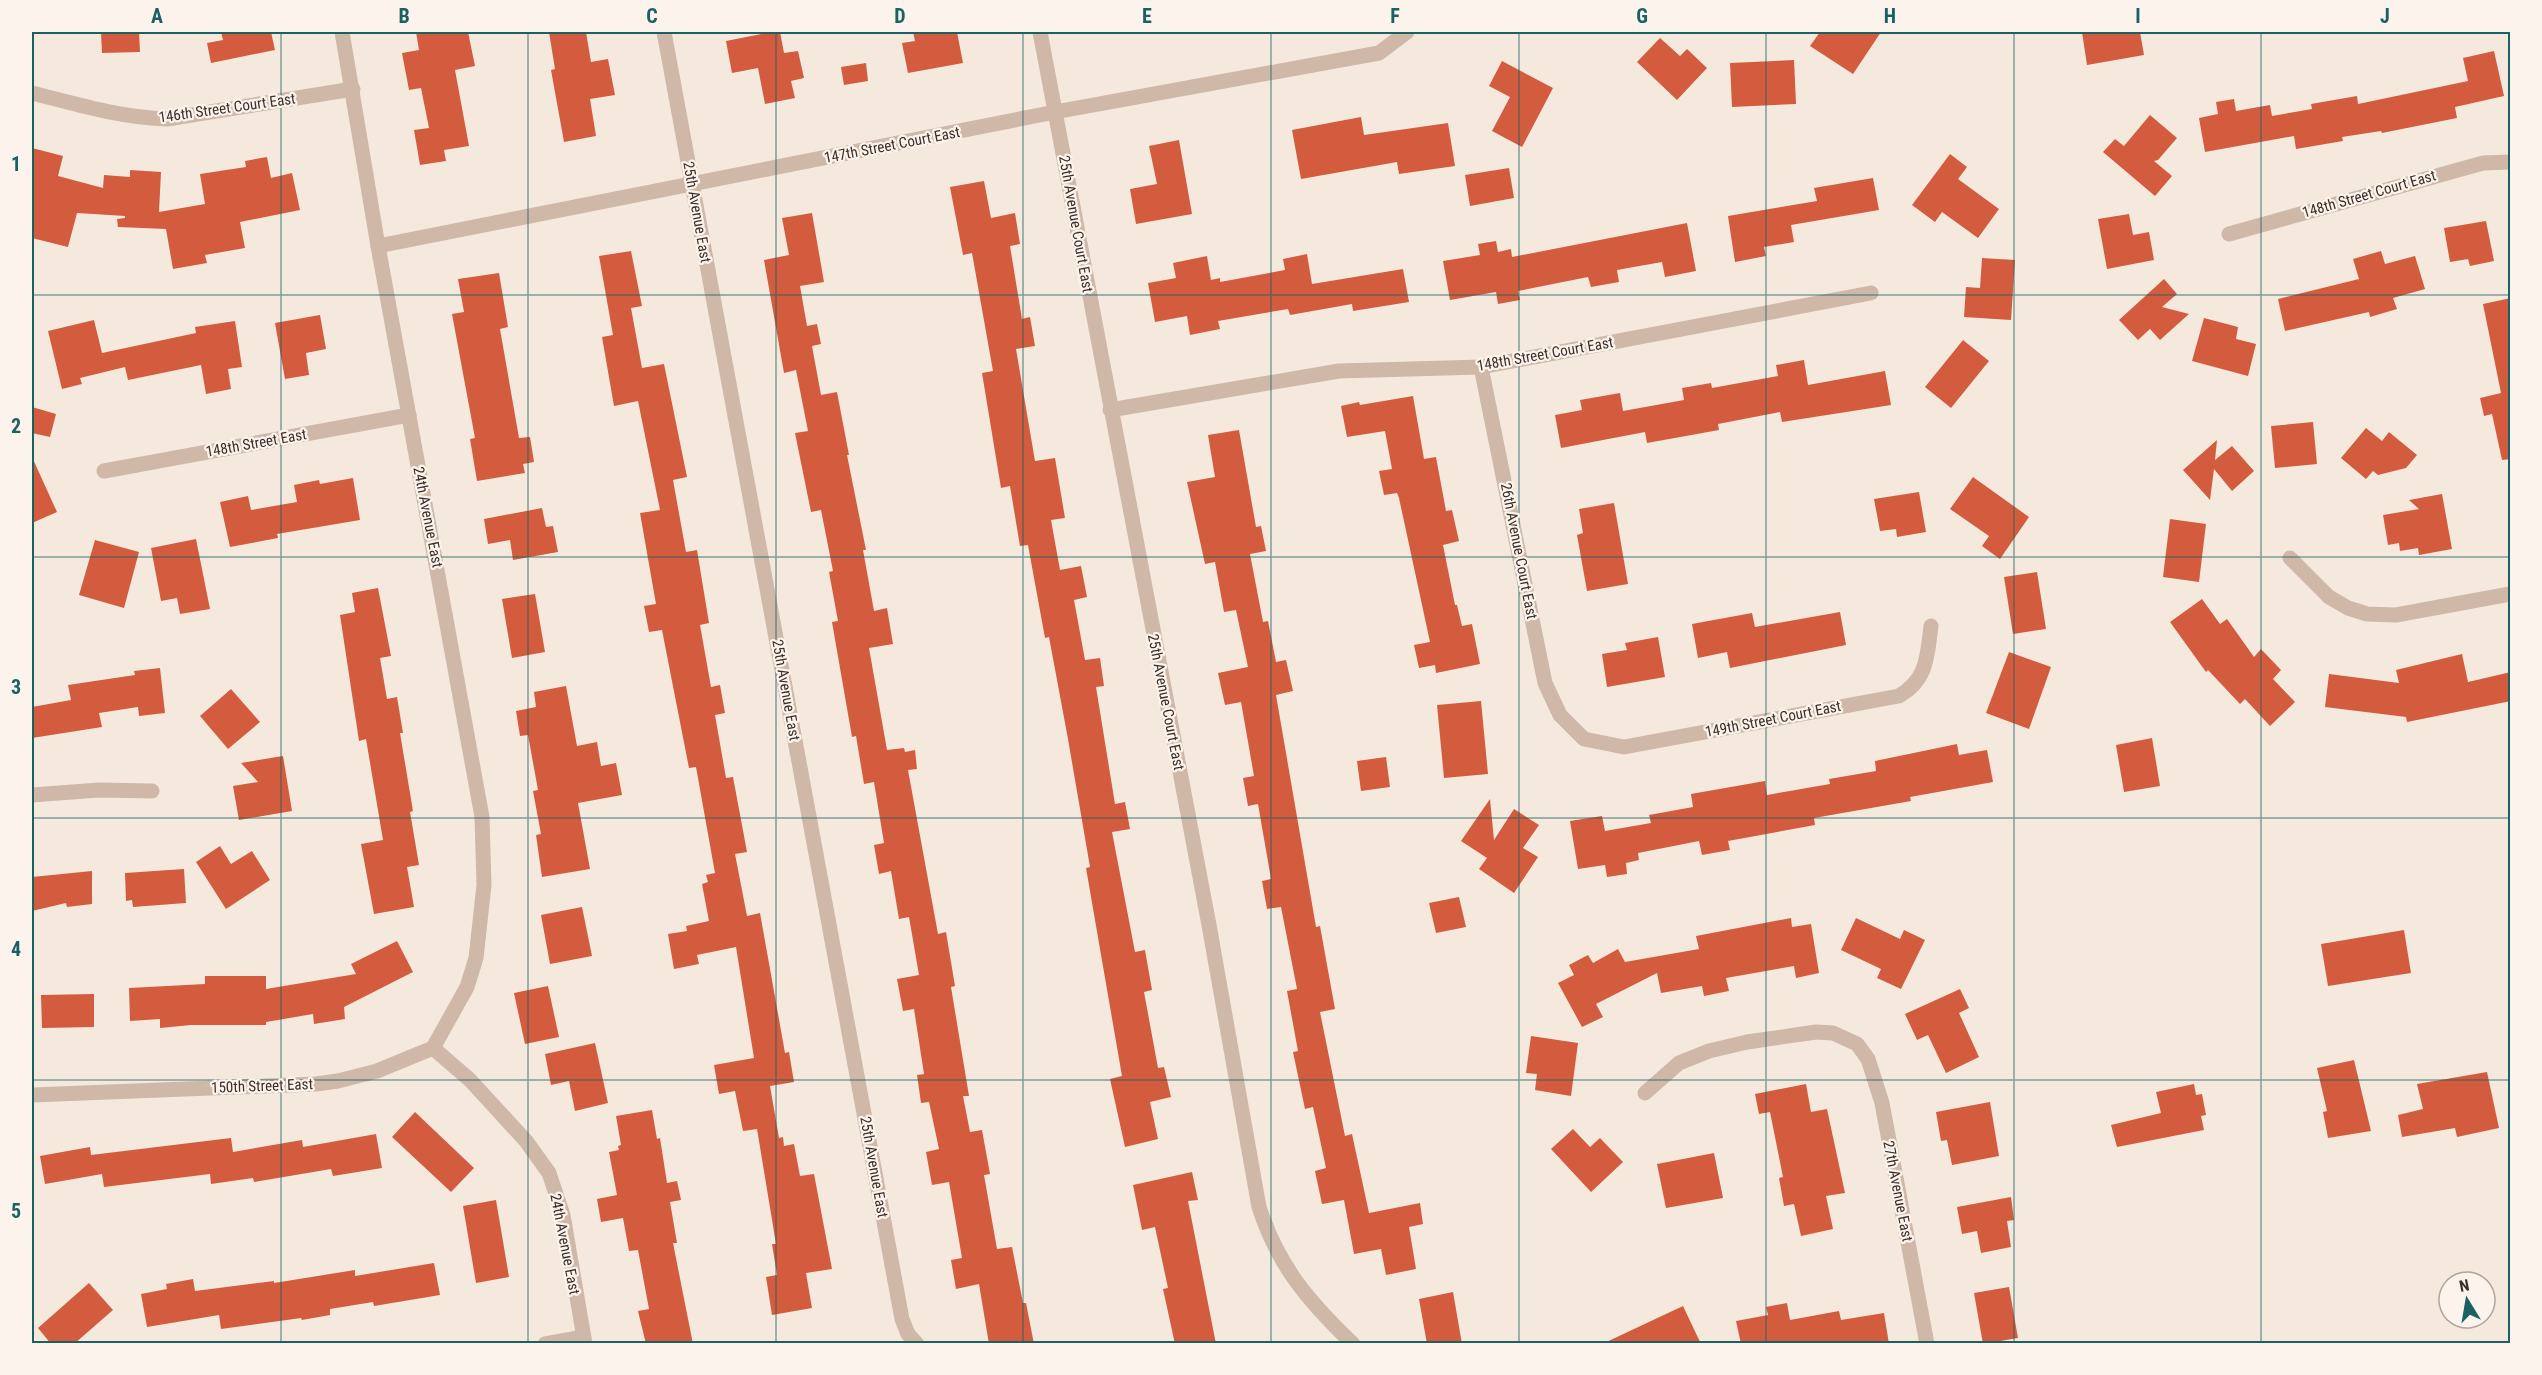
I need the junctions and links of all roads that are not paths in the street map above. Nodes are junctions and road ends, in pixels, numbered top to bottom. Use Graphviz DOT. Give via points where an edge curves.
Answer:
graph roads {
  1 [pos="342,32"];
  2 [pos="664,32"];
  3 [pos="1040,32"];
  4 [pos="1405,34"];
  5 [pos="353,89"];
  6 [pos="32,93"];
  7 [pos="1055,112"];
  8 [pos="2511,162"];
  9 [pos="692,184"];
  10 [pos="2229,234"];
  11 [pos="378,246"];
  12 [pos="1871,293"];
  13 [pos="1481,367"];
  14 [pos="1110,410"];
  15 [pos="409,415"];
  16 [pos="104,471"];
  17 [pos="2290,558"];
  18 [pos="2511,594"];
  19 [pos="1931,626"];
  20 [pos="1572,728"];
  21 [pos="152,791"];
  22 [pos="32,795"];
  23 [pos="433,1048"];
  24 [pos="1645,1093"];
  25 [pos="32,1095"];
  26 [pos="584,1340"];
  27 [pos="545,1344"];
  28 [pos="917,1344"];
  29 [pos="1353,1344"];
  30 [pos="1927,1344"];
  1 -- 5 [label="street, 24th Avenue East"];
  2 -- 9 [label="street, 25th Avenue East"];
  3 -- 7 [label="street, 25th Avenue Court East"];
  4 -- 7 [label="street, 147th Street Court East" via="1379,53"];
  5 -- 6 [label="street, 146th Street Court East" via="167,119 96,110"];
  5 -- 11 [label="street, 24th Avenue East"];
  7 -- 9 [label="street, 147th Street Court East"];
  7 -- 14 [label="street, 25th Avenue Court East"];
  8 -- 10 [label="street, 148th Street Court East" via="2482,163"];
  9 -- 11 [label="street, 147th Street Court East"];
  9 -- 28 [label="street, 25th Avenue East" via="900,1308"];
  11 -- 15 [label="street, 24th Avenue East"];
  12 -- 13 [label="street, 148th Street Court East"];
  13 -- 14 [label="street, 148th Street Court East" via="1339,371"];
  13 -- 20 [label="street, 26th Avenue Court East" via="1545,683 1560,716"];
  14 -- 29 [label="street, 25th Avenue Court East" via="1259,1208 1274,1249 1298,1285"];
  15 -- 16 [label="street, 148th Street East"];
  15 -- 23 [label="street, 24th Avenue East" via="482,817 484,885 476,958 467,987"];
  17 -- 18 [label="street" via="2329,597 2367,614 2396,615"];
  19 -- 20 [label="street, 149th Street Court East" via="1922,674 1912,688 1899,696 1624,747 1584,739"];
  21 -- 22 [label="street"];
  23 -- 25 [label="street, 150th Street East" via="377,1071 327,1083"];
  23 -- 26 [label="street, 24th Avenue East" via="470,1080 549,1173 563,1215"];
  24 -- 30 [label="street, 27th Avenue East" via="1679,1063 1709,1051 1816,1032 1833,1033 1857,1044 1868,1059 1882,1103"];
  26 -- 27 [label="street"];
}
